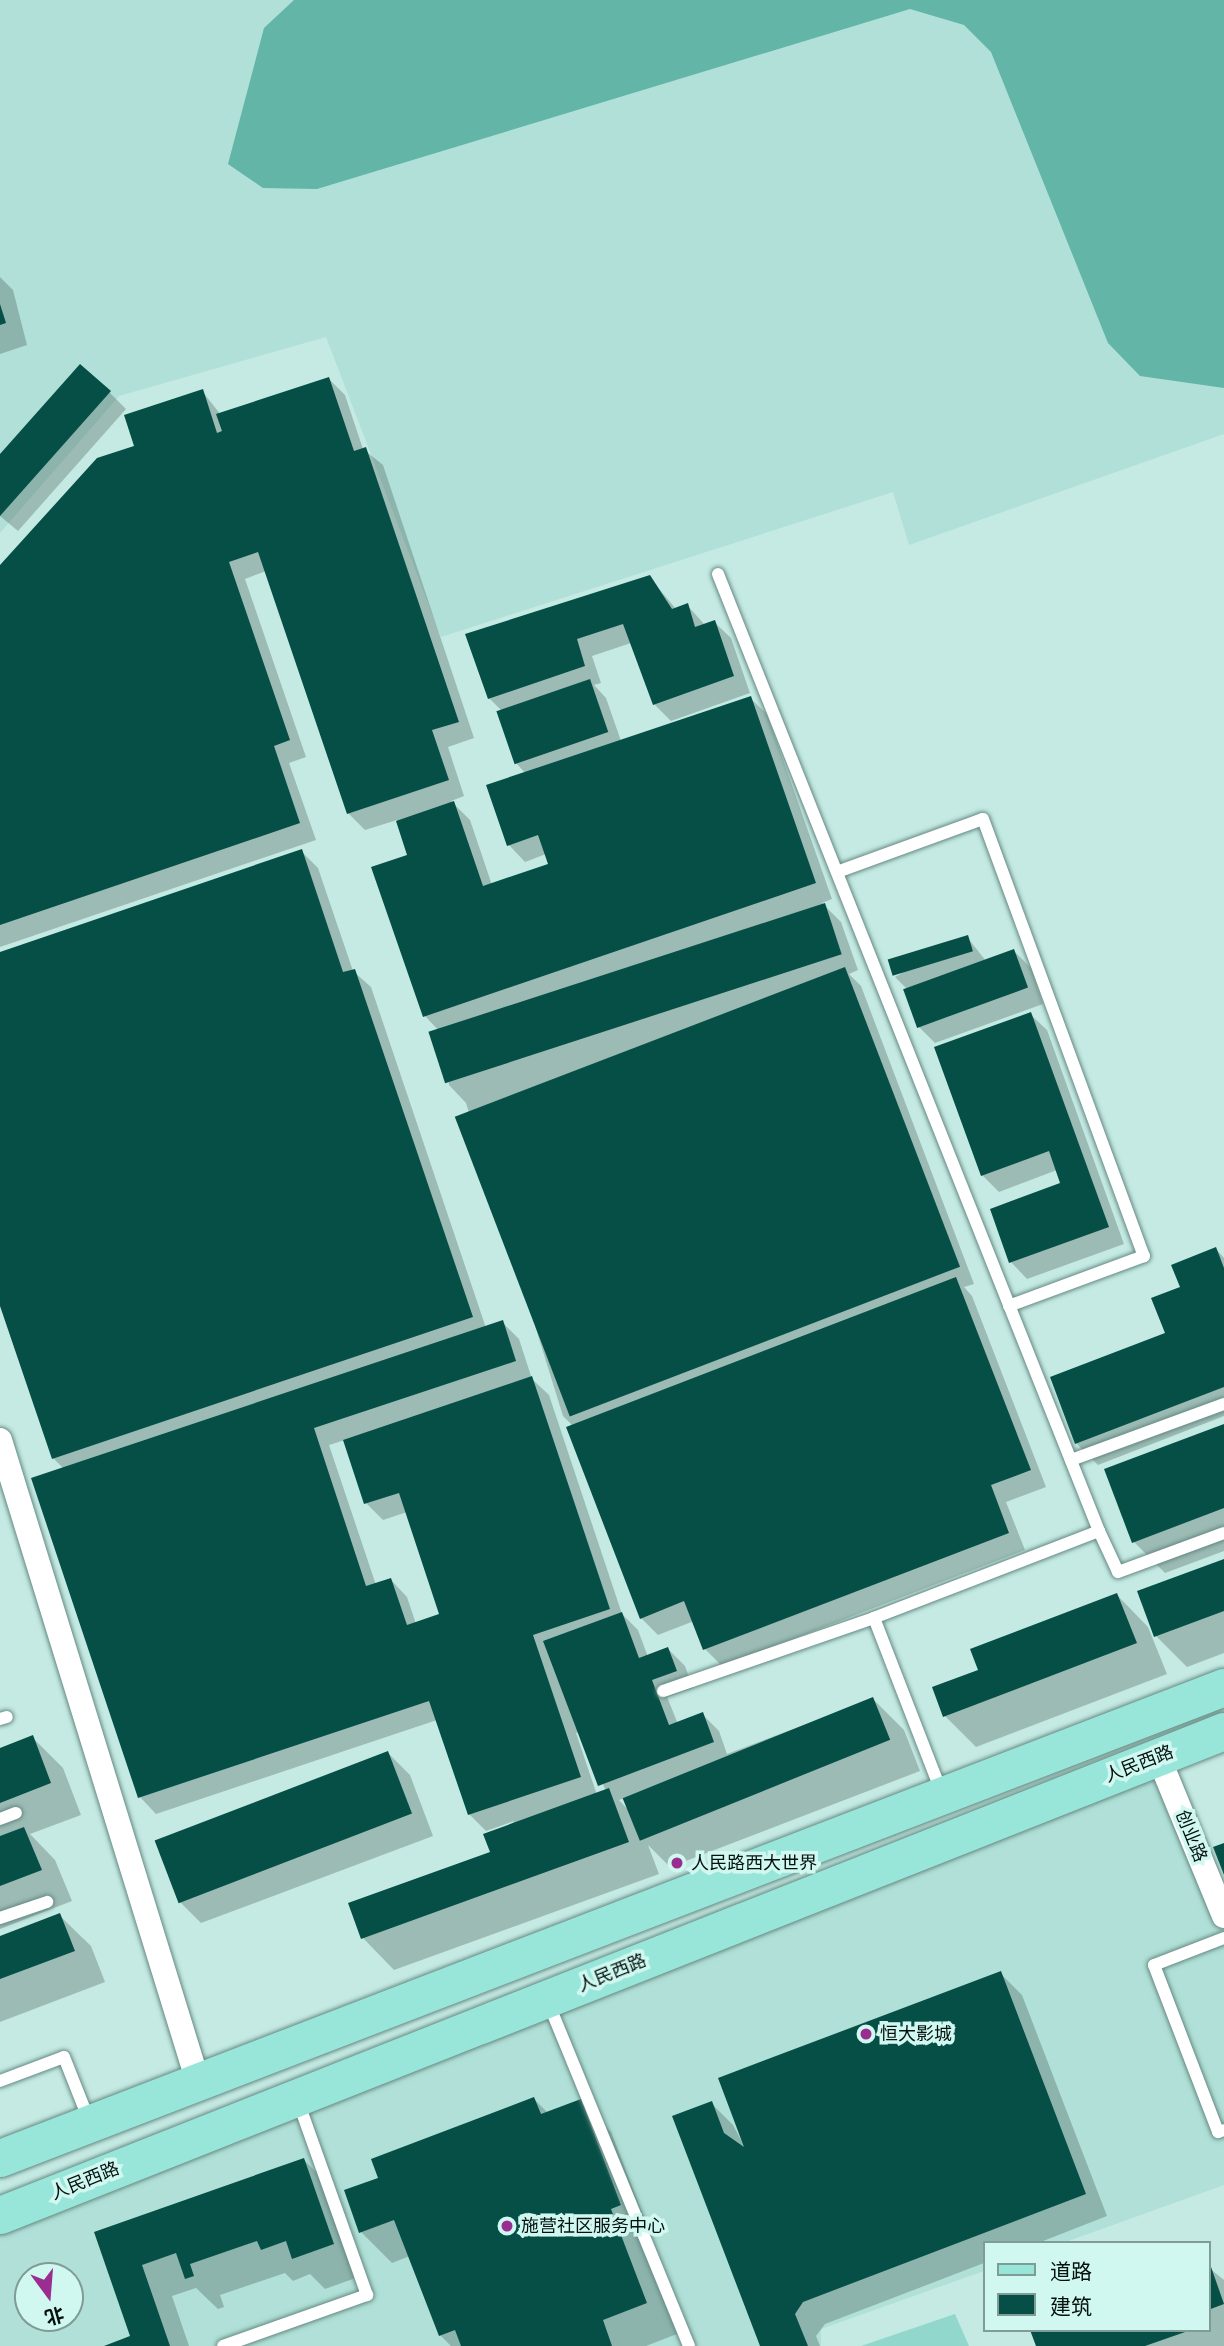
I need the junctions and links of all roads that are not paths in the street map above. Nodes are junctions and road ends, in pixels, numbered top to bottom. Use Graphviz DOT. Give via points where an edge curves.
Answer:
graph roads {
  1 [pos="718,574"];
  2 [pos="837,872"];
  3 [pos="1009,1306"];
  4 [pos="1224,1404"];
  5 [pos="0,1440"];
  6 [pos="1071,1460"];
  7 [pos="1099,1531"];
  8 [pos="1224,1533"];
  9 [pos="874,1618"];
  10 [pos="1224,1686"];
  11 [pos="663,1692"];
  12 [pos="1224,1731"];
  13 [pos="1158,1756"];
  14 [pos="942,1795"];
  15 [pos="16,1813"];
  16 [pos="0,1819"];
  17 [pos="47,1902"];
  18 [pos="1224,1916"];
  19 [pos="0,1919"];
  20 [pos="1224,1938"];
  21 [pos="546,1999"];
  22 [pos="0,2081"];
  23 [pos="198,2082"];
  24 [pos="297,2097"];
  25 [pos="90,2123"];
  26 [pos="1224,2130"];
  27 [pos="0,2158"];
  28 [pos="0,2215"];
  29 [pos="223,2346"];
  30 [pos="689,2346"];
  1 -- 2 [label="lane"];
  2 -- 3 [label="lane"];
  2 -- 3 [label="lane" via="983,819 1143,1256"];
  3 -- 6 [label="lane"];
  4 -- 6 [label="lane"];
  5 -- 23 [label="street"];
  6 -- 7 [label="lane"];
  7 -- 8 [label="lane" via="1118,1572"];
  7 -- 9 [label="lane"];
  9 -- 11 [label="lane"];
  9 -- 14 [label="lane"];
  10 -- 14 [label="main road"];
  12 -- 13 [label="main road, 人民西路"];
  13 -- 18 [label="street, 创业路"];
  13 -- 21 [label="main road, 人民西路"];
  14 -- 23 [label="main road"];
  15 -- 16 [label="lane"];
  17 -- 19 [label="lane"];
  20 -- 26 [label="lane" via="1154,1965 1219,2132"];
  21 -- 24 [label="main road, 人民西路"];
  21 -- 30 [label="lane"];
  22 -- 25 [label="lane" via="64,2057"];
  23 -- 25 [label="main road"];
  24 -- 28 [label="main road, 人民西路"];
  24 -- 29 [label="lane" via="367,2295"];
  25 -- 27 [label="main road"];
}
